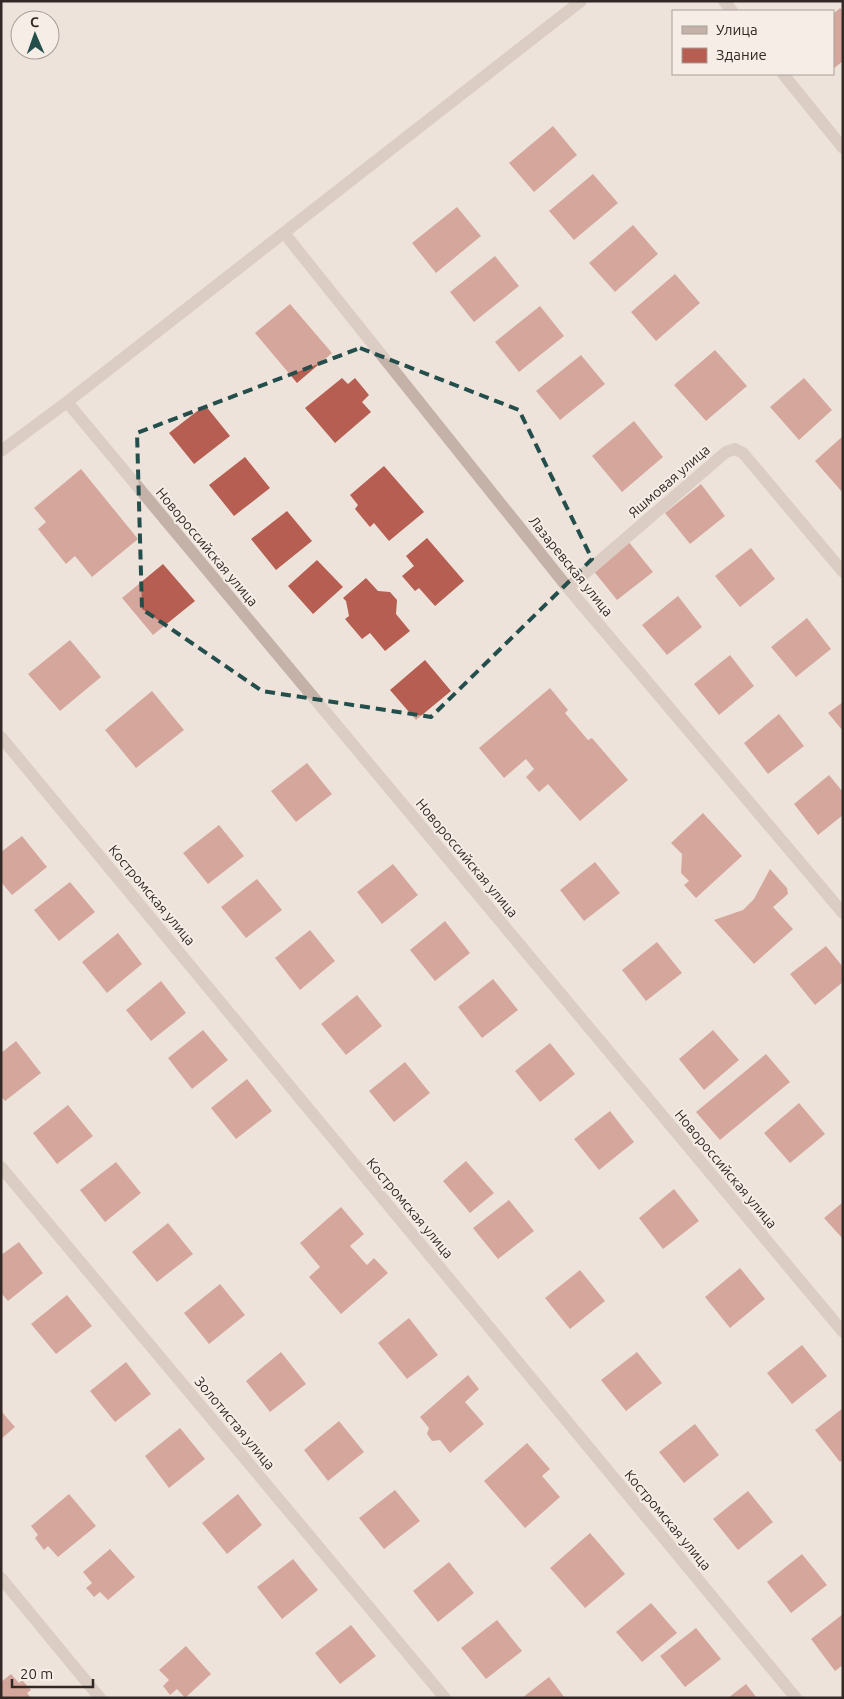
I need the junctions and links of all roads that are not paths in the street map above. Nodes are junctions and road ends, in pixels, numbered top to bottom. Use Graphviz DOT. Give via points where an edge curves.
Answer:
graph roads {
  1 [pos="580,1"];
  2 [pos="784,75"];
  3 [pos="843,148"];
  4 [pos="284,233"];
  5 [pos="68,402"];
  6 [pos="1,451"];
  7 [pos="843,572"];
  8 [pos="568,588"];
  9 [pos="1,737"];
  10 [pos="843,913"];
  11 [pos="1,1166"];
  12 [pos="843,1332"];
  13 [pos="1,1578"];
  14 [pos="100,1698"];
  15 [pos="445,1698"];
  16 [pos="796,1698"];
  1 -- 4 [label="street"];
  2 -- 3 [label="street"];
  4 -- 5 [label="street"];
  4 -- 8 [label="street, Лазаревская улица"];
  5 -- 6 [label="street"];
  5 -- 12 [label="street, Новороссийская улица"];
  7 -- 8 [label="street, Яшмовая улица" via="743,453 735,449 726,452"];
  8 -- 10 [label="street, Лазаревская улица"];
  9 -- 16 [label="street, Костромская улица"];
  11 -- 15 [label="street, Золотистая улица"];
  13 -- 14 [label="street"];
}
